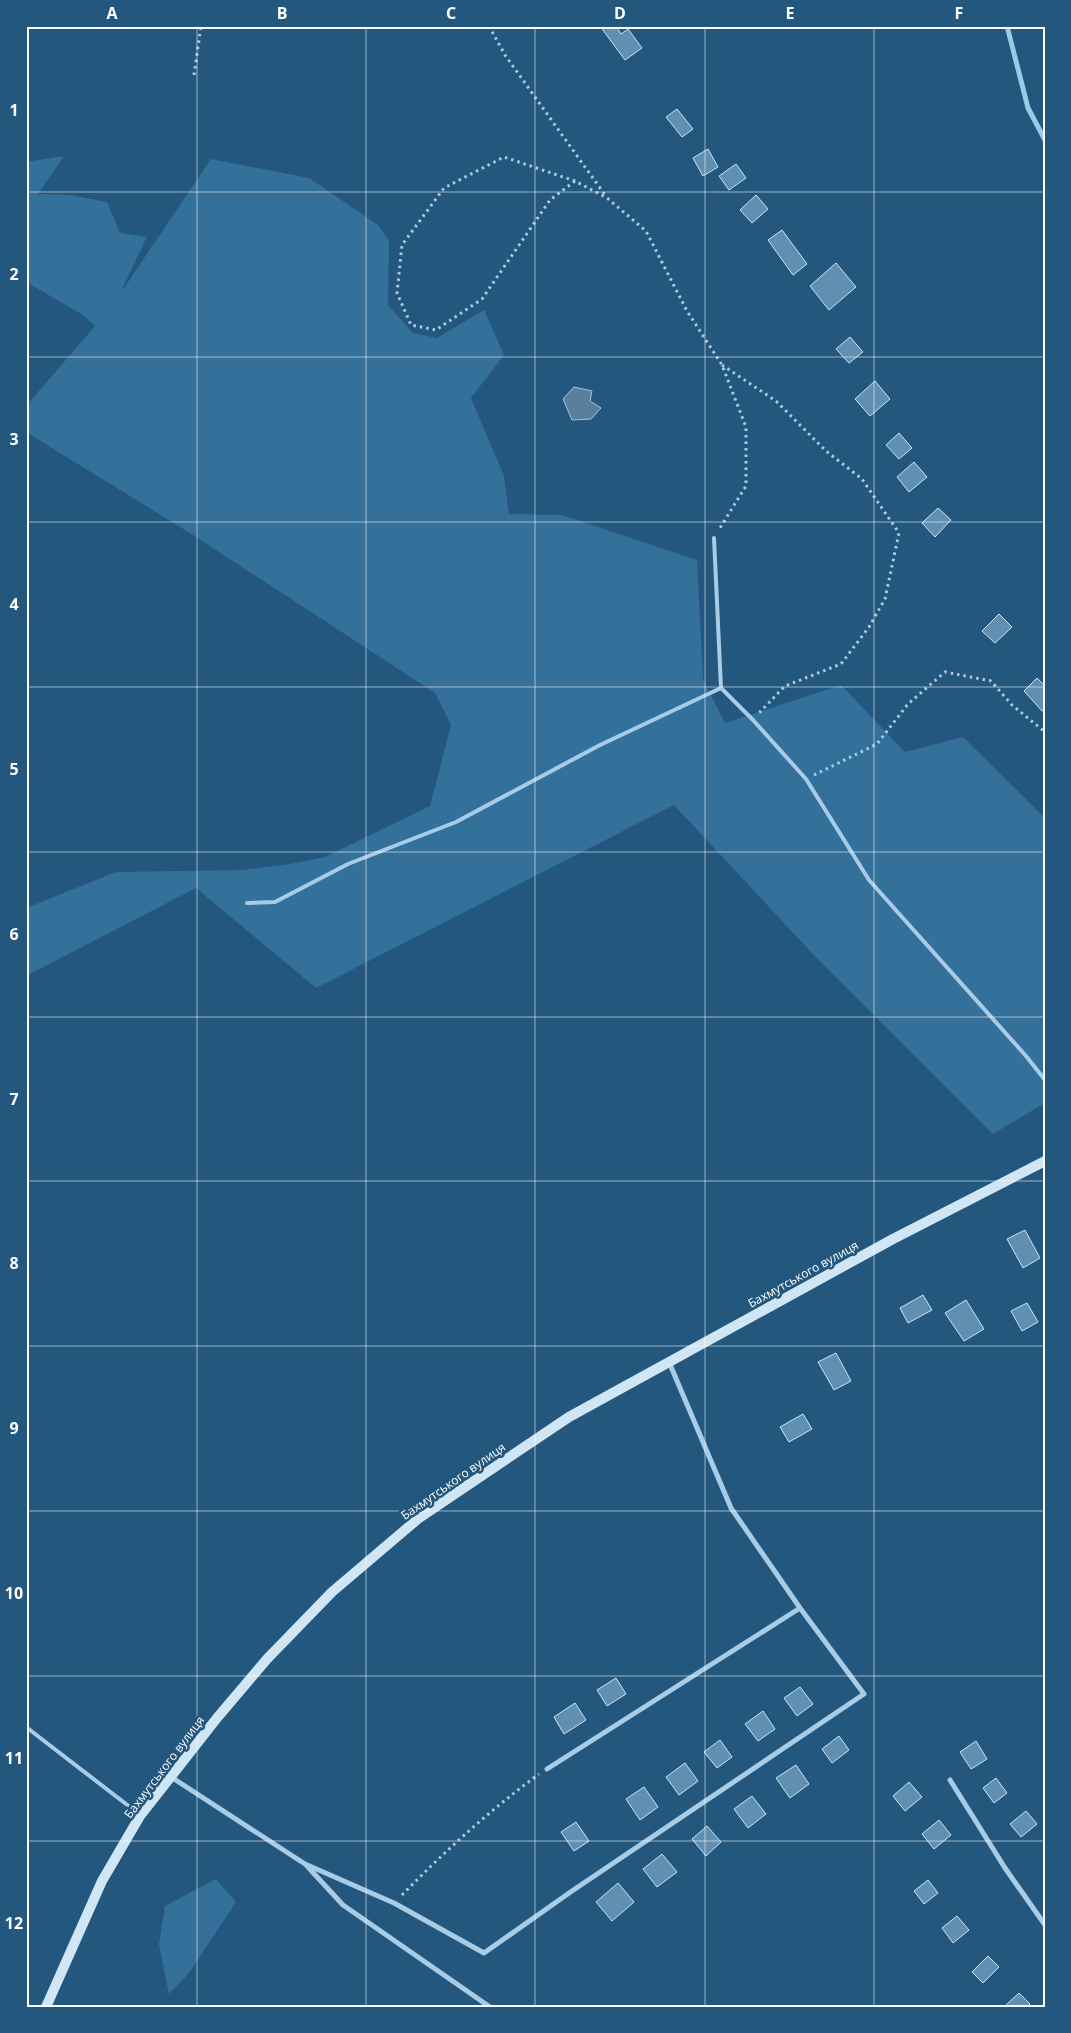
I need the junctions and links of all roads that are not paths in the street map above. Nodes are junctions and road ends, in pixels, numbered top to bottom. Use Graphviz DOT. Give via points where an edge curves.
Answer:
graph roads {
  1 [pos="714,538"];
  2 [pos="721,688"];
  3 [pos="247,903"];
  4 [pos="1045,1080"];
  5 [pos="1045,1161"];
  6 [pos="669,1362"];
  7 [pos="800,1608"];
  8 [pos="26,1728"];
  9 [pos="547,1769"];
  10 [pos="171,1776"];
  11 [pos="950,1780"];
  12 [pos="140,1816"];
  13 [pos="305,1864"];
  14 [pos="1045,1925"];
  15 [pos="46,2007"];
  16 [pos="490,2007"];
  1 -- 2 [label="lane"];
  2 -- 3 [label="lane" via="600,745 456,822 348,864 275,902"];
  2 -- 4 [label="lane" via="806,779 869,880"];
  5 -- 6 [label="main road, Бахмутського вулиця" via="893,1239"];
  6 -- 7 [label="street" via="731,1508"];
  6 -- 10 [label="main road, Бахмутського вулиця" via="570,1417 419,1518 332,1592 267,1659"];
  7 -- 9 [label="street"];
  7 -- 13 [label="street" via="864,1694 484,1953 394,1903"];
  8 -- 12 [label="lane"];
  10 -- 12 [label="main road, Бахмутського вулиця"];
  10 -- 13 [label="street"];
  11 -- 14 [label="street"];
  12 -- 15 [label="main road, Бахмутського вулиця" via="102,1881"];
  13 -- 16 [label="street" via="343,1905"];
}
